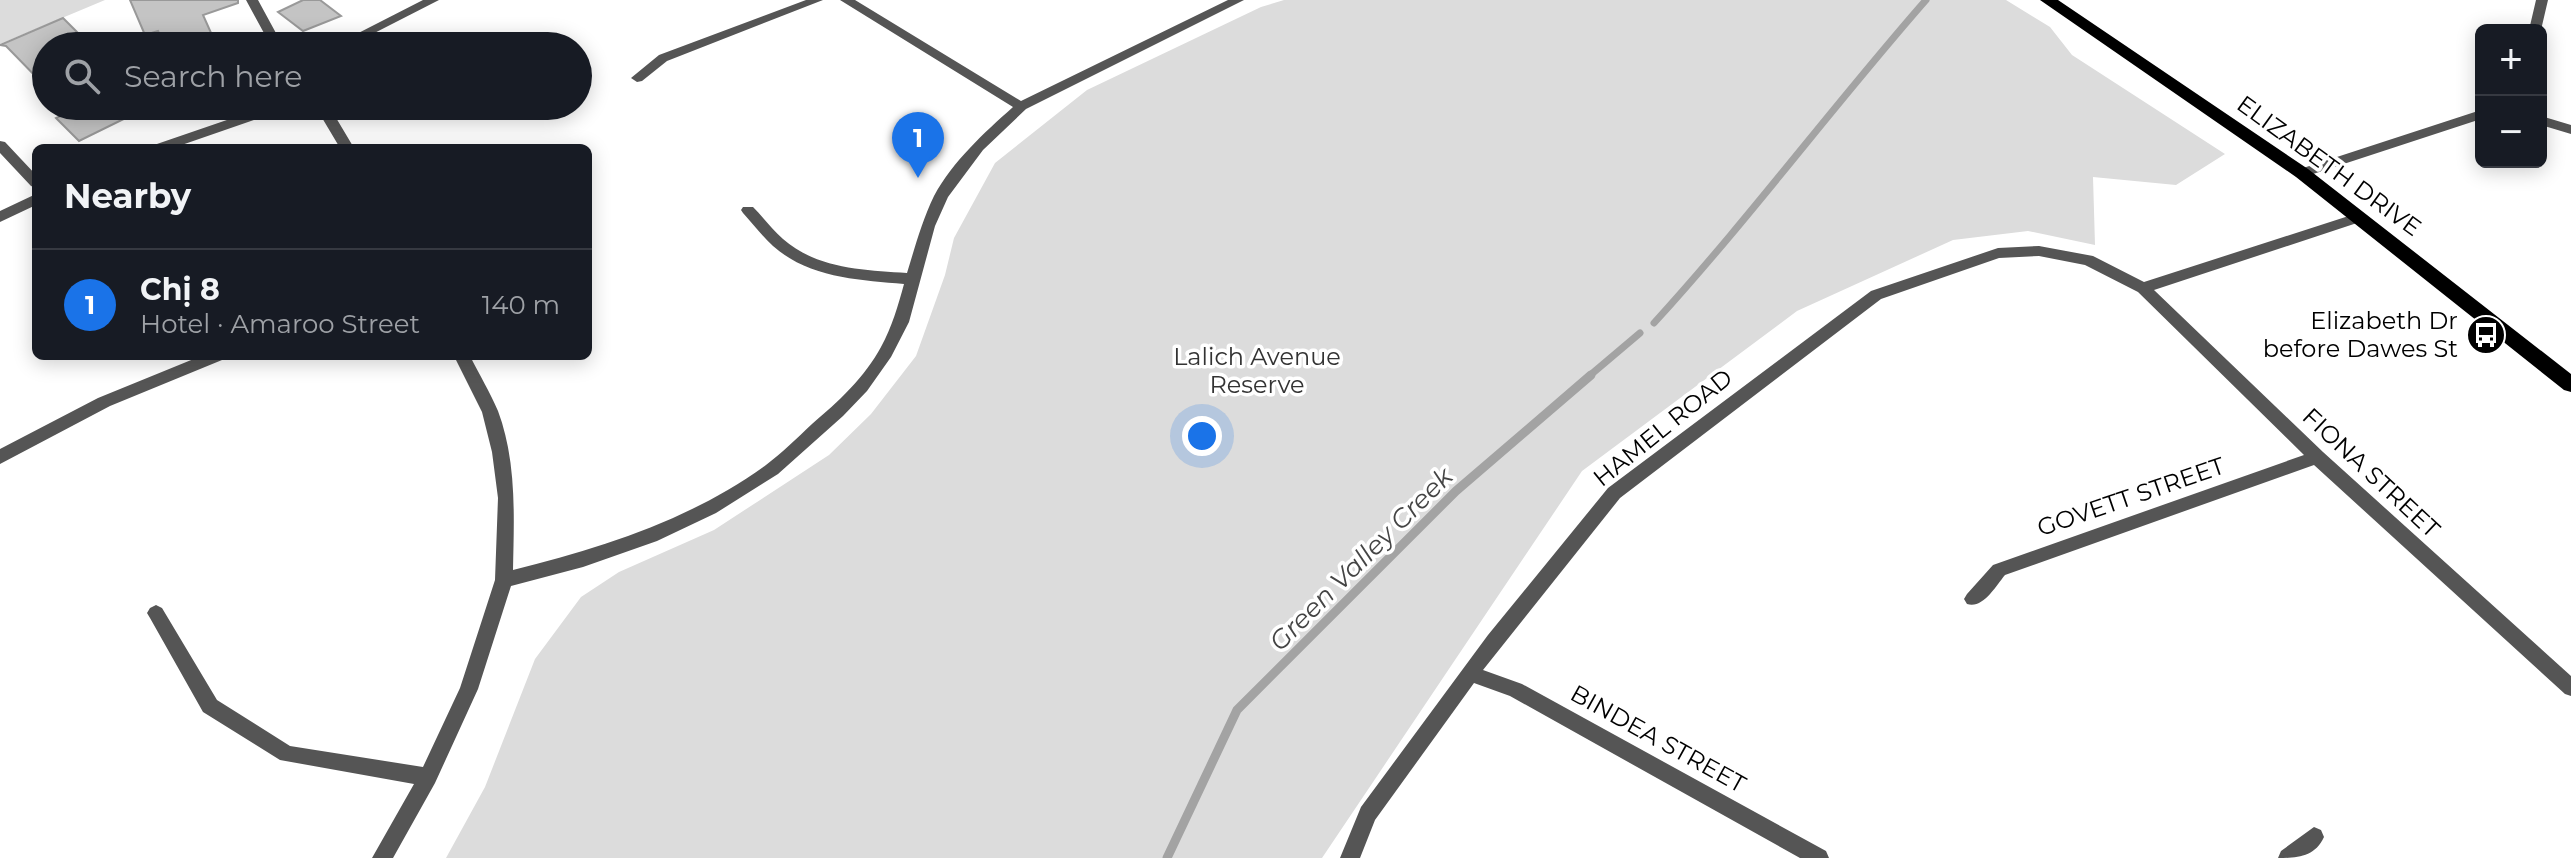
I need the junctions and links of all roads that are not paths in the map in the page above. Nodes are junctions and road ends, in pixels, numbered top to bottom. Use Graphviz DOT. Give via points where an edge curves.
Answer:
graph roads {
  1 [pos="252,0"];
  2 [pos="433,0"];
  3 [pos="817,0"];
  4 [pos="846,0"];
  5 [pos="1238,0"];
  6 [pos="2048,0"];
  7 [pos="2541,0"];
  8 [pos="2536,24"];
  9 [pos="269,32"];
  10 [pos="368,32"];
  11 [pos="637,78"];
  12 [pos="1021,106"];
  13 [pos="2475,116"];
  14 [pos="240,120"];
  15 [pos="330,120"];
  16 [pos="2547,122"];
  17 [pos="2571,130"];
  18 [pos="171,144"];
  19 [pos="345,144"];
  20 [pos="0,145"];
  21 [pos="2302,173"];
  22 [pos="32,179"];
  23 [pos="32,201"];
  24 [pos="748,210"];
  25 [pos="0,217"];
  26 [pos="2361,217"];
  27 [pos="913,279"];
  28 [pos="2143,288"];
  29 [pos="207,360"];
  30 [pos="464,360"];
  31 [pos="2571,385"];
  32 [pos="0,457"];
  33 [pos="2317,457"];
  34 [pos="504,580"];
  35 [pos="1973,599"];
  36 [pos="156,613"];
  37 [pos="1470,674"];
  38 [pos="2571,688"];
  39 [pos="428,777"];
  40 [pos="2314,837"];
  41 [pos="382,858"];
  42 [pos="1350,858"];
  43 [pos="1819,858"];
  44 [pos="2288,858"];
  1 -- 9 [label="street"];
  2 -- 10 [label="street"];
  3 -- 11 [label="street" via="663,58"];
  4 -- 12 [label="street"];
  5 -- 12 [label="street"];
  6 -- 21 [label="main road, ELIZABETH DRIVE"];
  7 -- 8 [label="street"];
  12 -- 27 [label="street" via="978,147 942,195"];
  13 -- 21 [label="street"];
  14 -- 18 [label="street"];
  15 -- 19 [label="street"];
  16 -- 17 [label="street"];
  20 -- 22 [label="street"];
  21 -- 26 [label="main road, ELIZABETH DRIVE"];
  23 -- 25 [label="street"];
  24 -- 27 [label="street" via="781,246 804,261"];
  26 -- 28 [label="street"];
  26 -- 31 [label="main road, ELIZABETH DRIVE"];
  27 -- 34 [label="street" via="901,322 861,387 772,469 710,508 651,536"];
  28 -- 33 [label="street, FIONA STREET"];
  28 -- 37 [label="street, HAMEL ROAD" via="2088,260 2039,251 1998,253 1876,295 1614,493"];
  29 -- 32 [label="street" via="104,402"];
  30 -- 34 [label="street" via="490,412 500,452 506,498"];
  33 -- 35 [label="street, GOVETT STREET" via="1999,570"];
  33 -- 38 [label="street, FIONA STREET"];
  34 -- 39 [label="street" via="469,689"];
  36 -- 39 [label="street" via="210,706 287,754"];
  37 -- 42 [label="street, HAMEL ROAD" via="1368,814"];
  37 -- 43 [label="street, BINDEA STREET" via="1516,690"];
  39 -- 41 [label="street"];
  40 -- 44 [label="street"];
}
